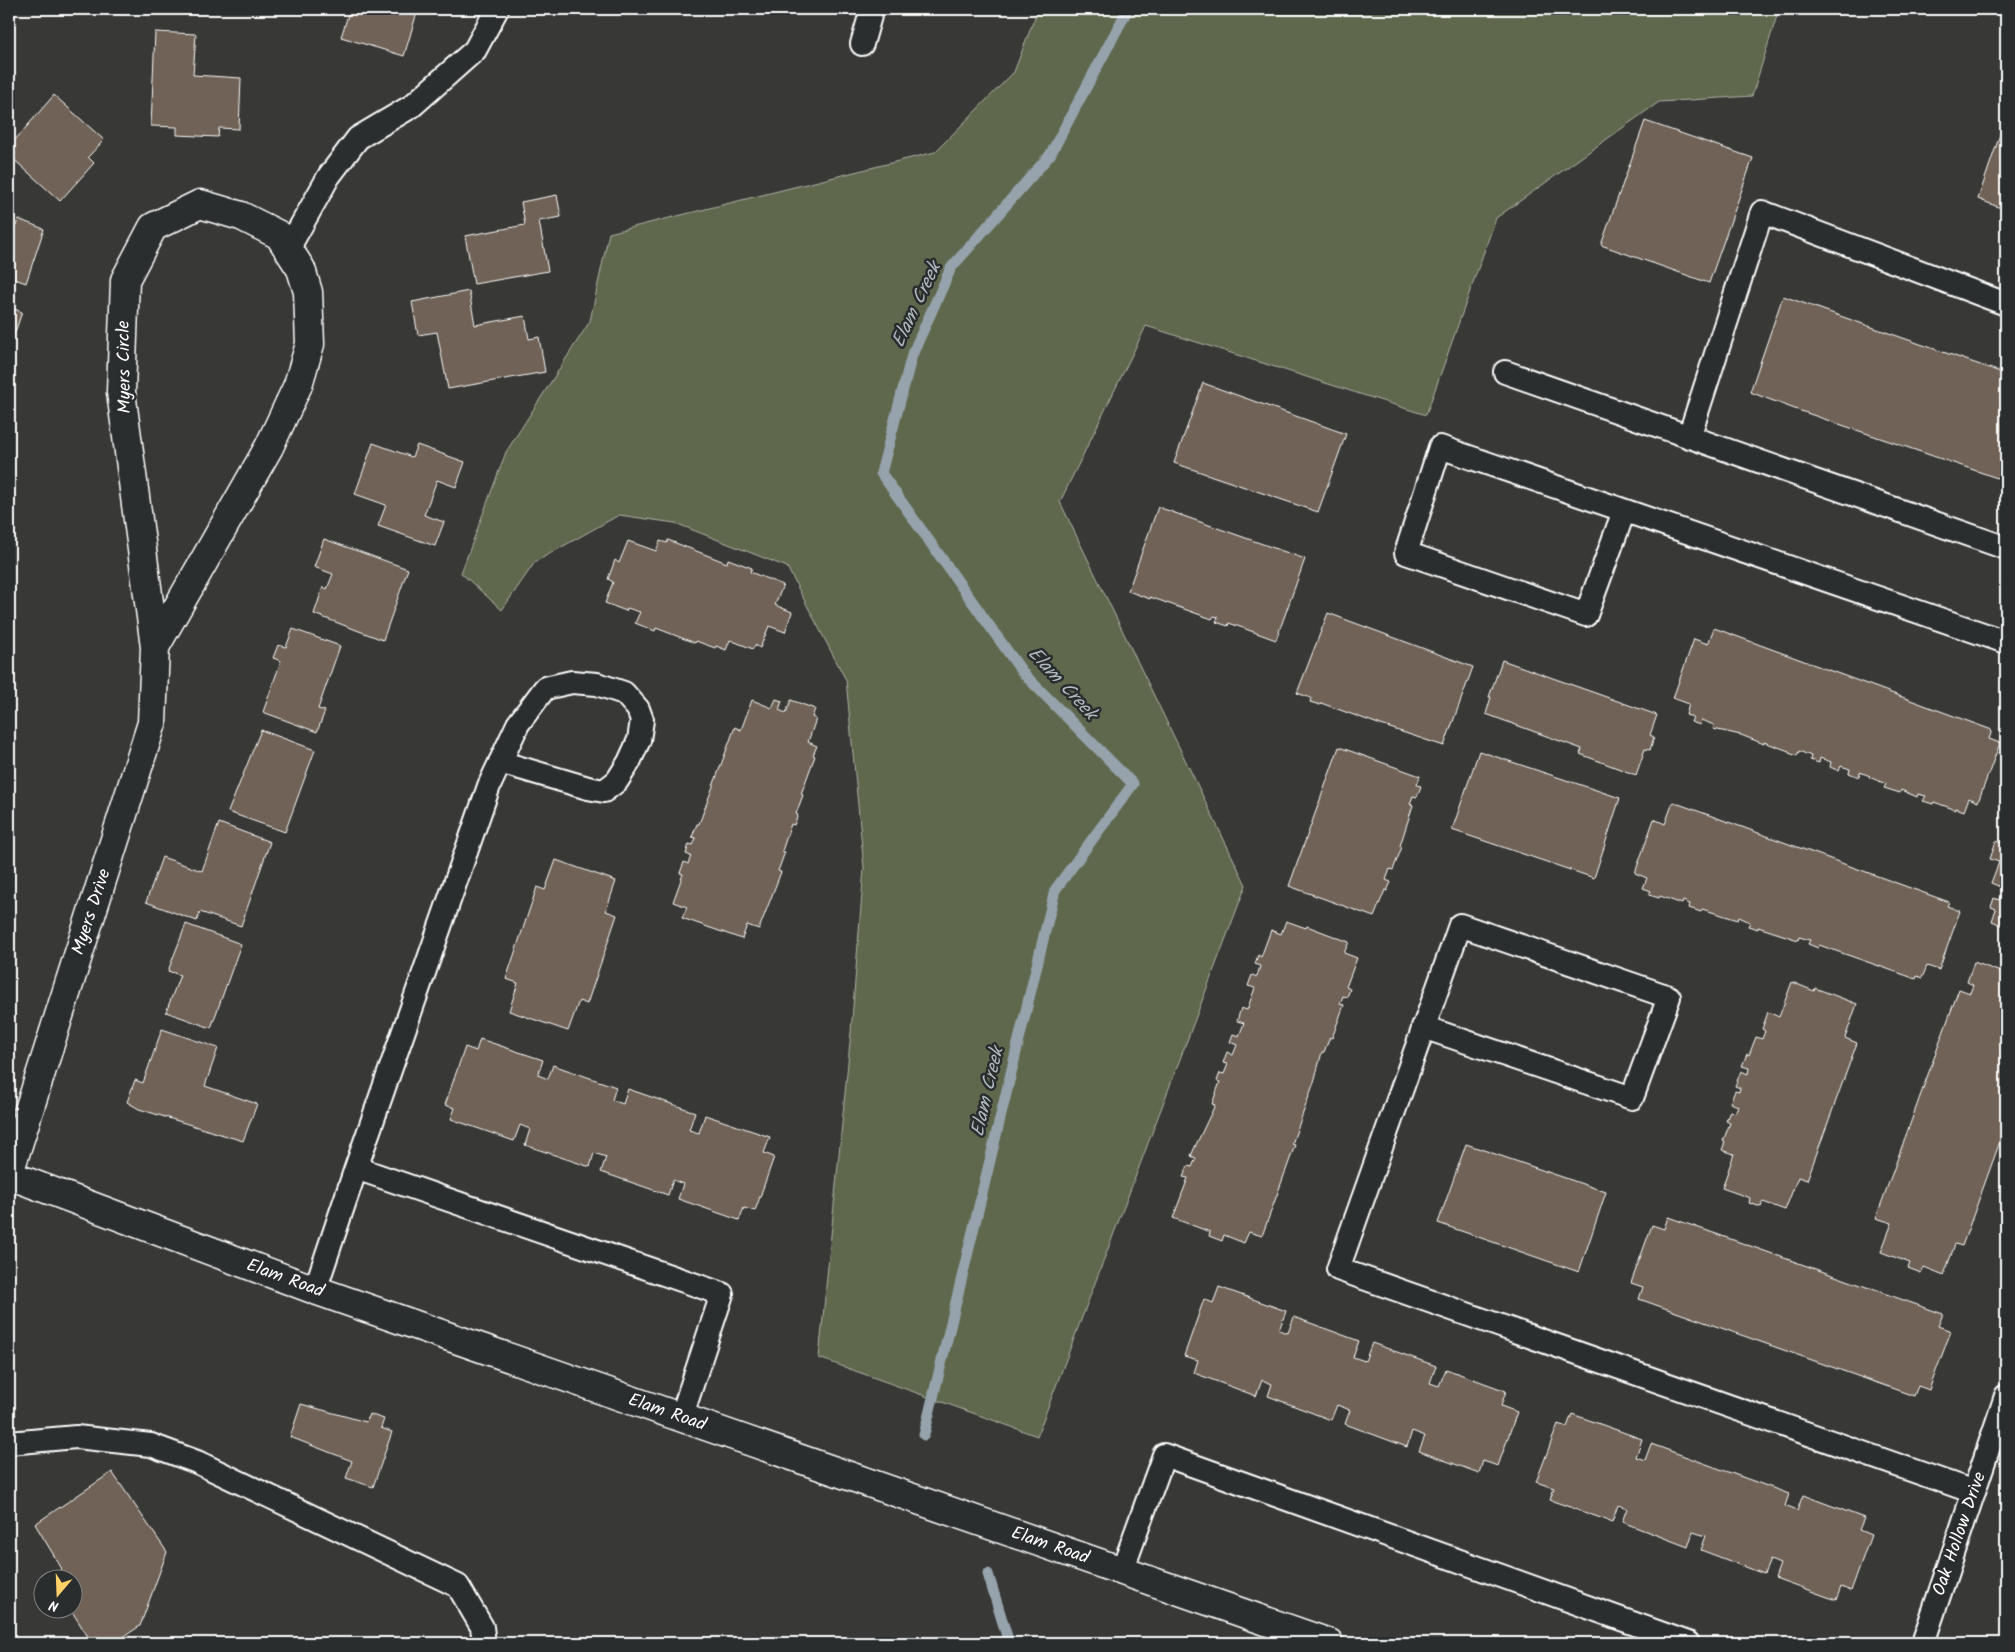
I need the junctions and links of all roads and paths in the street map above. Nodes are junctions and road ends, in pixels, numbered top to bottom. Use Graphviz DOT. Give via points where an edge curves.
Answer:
graph roads {
  1 [pos="497,9"];
  2 [pos="872,9"];
  3 [pos="862,44"];
  4 [pos="288,249"];
  5 [pos="2006,304"];
  6 [pos="1505,372"];
  7 [pos="1689,437"];
  8 [pos="1624,511"];
  9 [pos="2006,548"];
  10 [pos="2006,642"];
  11 [pos="155,647"];
  12 [pos="500,762"];
  13 [pos="1424,1027"];
  14 [pos="356,1168"];
  15 [pos="9,1174"];
  16 [pos="315,1290"];
  17 [pos="2006,1396"];
  18 [pos="681,1418"];
  19 [pos="9,1443"];
  20 [pos="1974,1492"];
  21 [pos="1122,1571"];
  22 [pos="484,1643"];
  23 [pos="1329,1643"];
  24 [pos="1688,1643"];
  25 [pos="1923,1643"];
  1 -- 4 [label="lane" via="475,50 412,106 358,138 329,176"];
  2 -- 3 [label="lane"];
  4 -- 11 [label="street, Myers Circle" via="302,269 308,292 310,344 298,385 269,447"];
  4 -- 11 [label="street, Myers Circle" via="279,235 241,216 200,204 153,227 125,280 121,392"];
  5 -- 7 [label="lane" via="1762,212"];
  6 -- 7 [label="lane"];
  7 -- 9 [label="lane"];
  8 -- 8 [label="lane" via="1440,447 1406,553 1586,615"];
  8 -- 10 [label="lane"];
  11 -- 15 [label="street, Myers Drive" via="152,723"];
  12 -- 12 [label="lane" via="518,724 544,688 572,682 597,684 624,693 638,709 642,720 640,740 629,762 617,781 604,791"];
  12 -- 14 [label="lane"];
  13 -- 13 [label="lane" via="1460,925 1669,998 1632,1098"];
  13 -- 20 [label="lane" via="1338,1269"];
  14 -- 16 [label="lane"];
  14 -- 18 [label="lane" via="722,1294"];
  15 -- 16 [label="street, Elam Road"];
  16 -- 18 [label="street, Elam Road"];
  17 -- 20 [label="lane, Oak Hollow Drive"];
  18 -- 21 [label="street, Elam Road"];
  19 -- 22 [label="lane" via="76,1437 151,1445 198,1462 458,1586 482,1627"];
  20 -- 25 [label="lane, Oak Hollow Drive"];
  21 -- 23 [label="street, Elam Road"];
  21 -- 24 [label="lane" via="1164,1455"];
}
